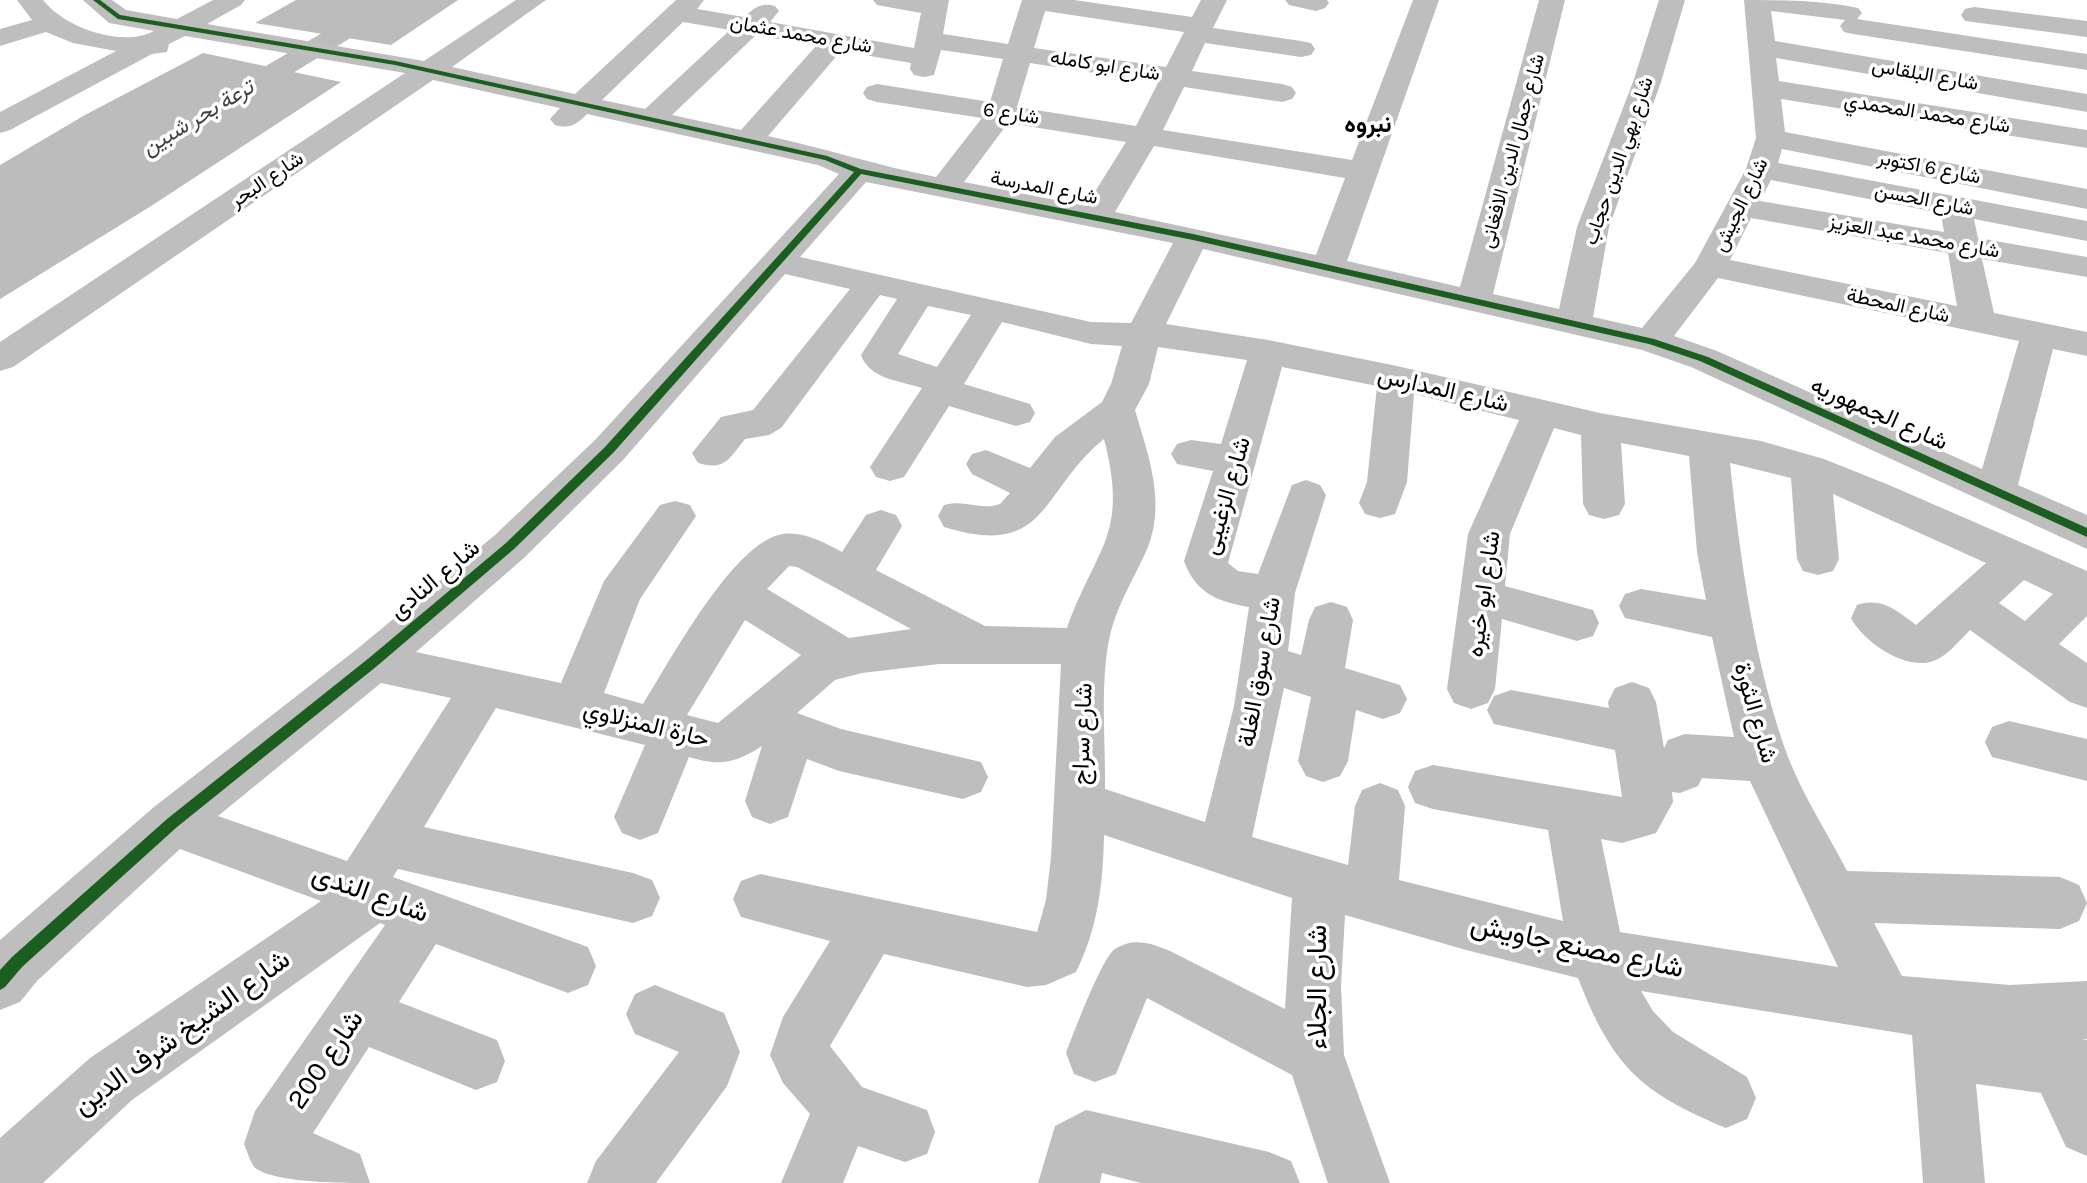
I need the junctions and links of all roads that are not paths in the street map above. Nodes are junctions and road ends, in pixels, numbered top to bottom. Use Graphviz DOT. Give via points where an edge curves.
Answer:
graph roads {
  1 [pos="30,0"];
  2 [pos="96,0"];
  3 [pos="232,0"];
  4 [pos="533,0"];
  5 [pos="777,0"];
  6 [pos="886,0"];
  7 [pos="1214,0"];
  8 [pos="1426,0"];
  9 [pos="1552,0"];
  10 [pos="1672,0"];
  11 [pos="1035,1"];
  12 [pos="935,4"];
  13 [pos="684,7"];
  14 [pos="1116,7"];
  15 [pos="1956,8"];
  16 [pos="1855,13"];
  17 [pos="1759,18"];
  18 [pos="48,23"];
  19 [pos="749,26"];
  20 [pos="1198,30"];
  21 [pos="2086,30"];
  22 [pos="193,36"];
  23 [pos="0,38"];
  24 [pos="835,41"];
  25 [pos="1980,45"];
  26 [pos="146,46"];
  27 [pos="927,49"];
  28 [pos="1301,49"];
  29 [pos="1018,53"];
  30 [pos="2087,62"];
  31 [pos="1083,63"];
  32 [pos="1862,64"];
  33 [pos="402,73"];
  34 [pos="1175,77"];
  35 [pos="1943,79"];
  36 [pos="1767,88"];
  37 [pos="2002,89"];
  38 [pos="877,93"];
  39 [pos="1282,93"];
  40 [pos="919,99"];
  41 [pos="2087,103"];
  42 [pos="1004,104"];
  43 [pos="573,111"];
  44 [pos="1946,116"];
  45 [pos="651,119"];
  46 [pos="0,124"];
  47 [pos="1150,126"];
  48 [pos="1771,138"];
  49 [pos="2087,139"];
  50 [pos="748,140"];
  51 [pos="1761,169"];
  52 [pos="859,171"];
  53 [pos="1362,171"];
  54 [pos="1948,171"];
  55 [pos="943,188"];
  56 [pos="2087,199"];
  57 [pos="1955,206"];
  58 [pos="1742,207"];
  59 [pos="1095,218"];
  60 [pos="2087,231"];
  61 [pos="1193,237"];
  62 [pos="1963,246"];
  63 [pos="779,263"];
  64 [pos="1710,266"];
  65 [pos="2087,267"];
  66 [pos="1327,269"];
  67 [pos="872,283"];
  68 [pos="918,293"];
  69 [pos="1474,301"];
  70 [pos="993,309"];
  71 [pos="1978,323"];
  72 [pos="1574,324"];
  73 [pos="2039,335"];
  74 [pos="1142,337"];
  75 [pos="1651,341"];
  76 [pos="2087,344"];
  77 [pos="1268,352"];
  78 [pos="0,359"];
  79 [pos="1397,378"];
  80 [pos="1760,385"];
  81 [pos="944,386"];
  82 [pos="1116,410"];
  83 [pos="1542,412"];
  84 [pos="1016,413"];
  85 [pos="1600,426"];
  86 [pos="1708,447"];
  87 [pos="712,453"];
  88 [pos="1191,454"];
  89 [pos="1761,455"];
  90 [pos="1237,460"];
  91 [pos="986,464"];
  92 [pos="890,467"];
  93 [pos="1810,469"];
  94 [pos="1038,489"];
  95 [pos="1996,491"];
  96 [pos="1306,495"];
  97 [pos="1380,503"];
  98 [pos="1604,504"];
  99 [pos="675,516"];
  100 [pos="959,516"];
  101 [pos="881,526"];
  102 [pos="2087,533"];
  103 [pos="1818,559"];
  104 [pos="2019,559"];
  105 [pos="850,576"];
  106 [pos="2086,590"];
  107 [pos="1273,593"];
  108 [pos="739,594"];
  109 [pos="1480,596"];
  110 [pos="1968,605"];
  111 [pos="1641,606"];
  112 [pos="1873,618"];
  113 [pos="1331,620"];
  114 [pos="1577,623"];
  115 [pos="1732,623"];
  116 [pos="975,642"];
  117 [pos="1085,647"];
  118 [pos="2027,647"];
  119 [pos="842,657"];
  120 [pos="373,662"];
  121 [pos="1263,663"];
  122 [pos="1328,683"];
  123 [pos="484,687"];
  124 [pos="2087,688"];
  125 [pos="1383,699"];
  126 [pos="575,706"];
  127 [pos="774,725"];
  128 [pos="664,730"];
  129 [pos="1637,735"];
  130 [pos="2009,742"];
  131 [pos="2087,760"];
  132 [pos="1323,761"];
  133 [pos="1765,761"];
  134 [pos="963,777"];
  135 [pos="1433,787"];
  136 [pos="770,801"];
  137 [pos="1081,804"];
  138 [pos="1380,806"];
  139 [pos="1570,811"];
  140 [pos="640,817"];
  141 [pos="172,823"];
  142 [pos="386,842"];
  143 [pos="1223,852"];
  144 [pos="1346,888"];
  145 [pos="1833,896"];
  146 [pos="633,898"];
  147 [pos="760,899"];
  148 [pos="385,900"];
  149 [pos="2060,903"];
  150 [pos="871,925"];
  151 [pos="1598,955"];
  152 [pos="6,965"];
  153 [pos="568,966"];
  154 [pos="2087,1010"];
  155 [pos="357,1014"];
  156 [pos="655,1014"];
  157 [pos="1922,1021"];
  158 [pos="1095,1053"];
  159 [pos="1315,1055"];
  160 [pos="476,1061"];
  161 [pos="2073,1068"];
  162 [pos="1726,1098"];
  163 [pos="842,1110"];
  164 [pos="2087,1126"];
  165 [pos="905,1132"];
  166 [pos="1144,1168"];
  167 [pos="0,1180"];
  168 [pos="339,1183"];
  169 [pos="618,1183"];
  170 [pos="812,1183"];
  171 [pos="1069,1183"];
  172 [pos="1269,1183"];
  173 [pos="1359,1183"];
  174 [pos="1954,1183"];
  1 -- 18 [label="street"];
  2 -- 22 [label="street, شارع المدرسة" via="118,17"];
  3 -- 22 [label="street"];
  4 -- 33 [label="street, شارع البحر"];
  5 -- 19 [label="street"];
  6 -- 12 [label="street"];
  7 -- 20 [label="street"];
  8 -- 53 [label="street"];
  9 -- 69 [label="street, شارع جمال الدين الافغانى"];
  10 -- 72 [label="street, شارع بهي الدين حجاب" via="1593,227"];
  11 -- 14 [label="street"];
  11 -- 29 [label="street"];
  12 -- 27 [label="street"];
  13 -- 19 [label="street, شارع محمد عثمان"];
  13 -- 43 [label="street"];
  14 -- 20 [label="street"];
  14 -- 31 [label="street"];
  15 -- 21 [label="street"];
  15 -- 25 [label="street"];
  16 -- 17 [label="street"];
  16 -- 25 [label="street"];
  16 -- 32 [label="street"];
  17 -- 32 [label="street, شارع البلقاس"];
  17 -- 36 [label="street, شارع الجيش"];
  18 -- 23 [label="street"];
  18 -- 26 [label="street" via="85,38"];
  19 -- 24 [label="street, شارع محمد عثمان"];
  19 -- 45 [label="street"];
  20 -- 28 [label="street"];
  20 -- 34 [label="street"];
  22 -- 26 [label="street"];
  22 -- 33 [label="street, شارع المدرسة"];
  24 -- 27 [label="street, شارع محمد عثمان"];
  24 -- 50 [label="street"];
  25 -- 30 [label="street"];
  25 -- 37 [label="street"];
  26 -- 46 [label="street"];
  27 -- 29 [label="street, شارع ابو كامله"];
  27 -- 40 [label="street"];
  29 -- 31 [label="street, شارع ابو كامله"];
  29 -- 42 [label="street"];
  31 -- 34 [label="street, شارع ابو كامله"];
  32 -- 35 [label="street, شارع البلقاس"];
  33 -- 43 [label="street, شارع المدرسة"];
  33 -- 78 [label="street, شارع البحر"];
  34 -- 39 [label="street, شارع ابو كامله"];
  34 -- 47 [label="street"];
  35 -- 37 [label="street, شارع البلقاس"];
  35 -- 44 [label="street"];
  36 -- 44 [label="street, شارع محمد المحمدي"];
  36 -- 48 [label="street, شارع الجيش"];
  37 -- 41 [label="street, شارع البلقاس"];
  38 -- 40 [label="street, شارع 6"];
  40 -- 42 [label="street, شارع 6"];
  42 -- 47 [label="street, شارع 6"];
  42 -- 55 [label="street"];
  43 -- 45 [label="street, شارع المدرسة"];
  43 -- 52 [label="street, شارع المدرسة" via="813,170"];
  44 -- 49 [label="street, شارع محمد المحمدي"];
  44 -- 54 [label="street"];
  45 -- 50 [label="street, شارع المدرسة"];
  47 -- 53 [label="street, شارع 6"];
  47 -- 59 [label="street"];
  48 -- 51 [label="street, شارع الجيش"];
  48 -- 54 [label="street, شارع 6 اكتوبر"];
  50 -- 52 [label="street, شارع المدرسة"];
  51 -- 57 [label="street, شارع الحسن"];
  51 -- 58 [label="street, شارع الجيش"];
  52 -- 55 [label="street, شارع المدرسة"];
  52 -- 63 [label="street, شارع النادى"];
  53 -- 66 [label="street"];
  54 -- 56 [label="street, شارع 6 اكتوبر"];
  54 -- 57 [label="street"];
  55 -- 59 [label="street, شارع المدرسة"];
  57 -- 60 [label="street, شارع الحسن"];
  57 -- 62 [label="street"];
  58 -- 62 [label="street, شارع محمد عبد العزيز"];
  58 -- 64 [label="street, شارع الجيش"];
  59 -- 61 [label="street, شارع المدرسة"];
  61 -- 66 [label="street, شارع المدرسة"];
  61 -- 74 [label="street"];
  62 -- 65 [label="street, شارع محمد عبد العزيز"];
  62 -- 71 [label="street"];
  63 -- 67 [label="street, شارع المدارس"];
  63 -- 120 [label="street, شارع النادى" via="609,450 510,546"];
  64 -- 71 [label="street, شارع المحطة"];
  64 -- 75 [label="street, شارع الجيش"];
  66 -- 69 [label="street, شارع المدرسة"];
  67 -- 68 [label="street, شارع المدارس"];
  67 -- 87 [label="street" via="767,419 755,426 735,426"];
  68 -- 70 [label="street, شارع المدارس"];
  68 -- 81 [label="street" via="879,355 889,365"];
  69 -- 72 [label="street, شارع المدرسة"];
  70 -- 74 [label="street, شارع المدارس" via="1091,333"];
  70 -- 81 [label="street"];
  71 -- 73 [label="street, شارع المحطة"];
  72 -- 75 [label="street, شارع المدرسة"];
  73 -- 76 [label="street, شارع المحطة"];
  73 -- 95 [label="street"];
  74 -- 77 [label="street, شارع المدارس" via="1170,336"];
  74 -- 82 [label="street" via="1130,384"];
  75 -- 80 [label="street, شارع الجمهوريه"];
  77 -- 79 [label="street, شارع المدارس"];
  77 -- 90 [label="street, شارع الزغيبى"];
  79 -- 83 [label="street, شارع المدارس"];
  79 -- 97 [label="street" via="1387,482"];
  80 -- 89 [label="street"];
  80 -- 95 [label="street, شارع الجمهوريه"];
  81 -- 84 [label="street"];
  81 -- 92 [label="street"];
  82 -- 94 [label="street" via="1069,447"];
  82 -- 117 [label="street, شارع سراج" via="1136,487 1134,521 1095,606"];
  83 -- 85 [label="street, شارع المدارس"];
  83 -- 109 [label="street, شارع ابو خيره" via="1489,534"];
  85 -- 86 [label="street, شارع المدارس"];
  85 -- 98 [label="street"];
  86 -- 89 [label="street, شارع المدارس"];
  86 -- 115 [label="street, شارع الثورة" via="1718,552"];
  88 -- 90 [label="street"];
  89 -- 93 [label="street, شارع المدارس"];
  90 -- 107 [label="street, شارع الزغيبى" via="1206,561 1208,573 1218,583"];
  91 -- 94 [label="street"];
  93 -- 103 [label="street"];
  93 -- 104 [label="street, شارع المدارس"];
  94 -- 100 [label="street" via="1004,522"];
  95 -- 102 [label="street, شارع الجمهوريه"];
  96 -- 107 [label="street, شارع سوق الغلة"];
  99 -- 126 [label="street" via="620,593"];
  101 -- 105 [label="street"];
  104 -- 106 [label="street, شارع المدارس"];
  104 -- 110 [label="street"];
  105 -- 108 [label="street" via="807,553 778,551 750,575"];
  105 -- 116 [label="street"];
  106 -- 118 [label="street"];
  107 -- 121 [label="street, شارع سوق الغلة"];
  108 -- 119 [label="street"];
  108 -- 128 [label="street"];
  109 -- 114 [label="street"];
  109 -- 129 [label="street, شارع ابو خيره" via="1491,700"];
  110 -- 112 [label="street" via="1923,646 1904,640"];
  110 -- 118 [label="street"];
  111 -- 115 [label="street"];
  113 -- 122 [label="street"];
  115 -- 133 [label="street, شارع الثورة"];
  116 -- 117 [label="street, حارة المنزلاوي"];
  116 -- 119 [label="street, حارة المنزلاوي"];
  117 -- 137 [label="street, شارع سراج"];
  118 -- 124 [label="street"];
  119 -- 127 [label="street, حارة المنزلاوي" via="794,683"];
  120 -- 123 [label="street, حارة المنزلاوي"];
  120 -- 141 [label="street, شارع النادى"];
  121 -- 122 [label="street"];
  121 -- 143 [label="street, شارع سوق الغلة" via="1258,706"];
  122 -- 125 [label="street"];
  122 -- 132 [label="street"];
  123 -- 126 [label="street, حارة المنزلاوي"];
  123 -- 142 [label="street, شارع 200"];
  126 -- 128 [label="street, حارة المنزلاوي"];
  127 -- 128 [label="street, حارة المنزلاوي" via="718,744"];
  127 -- 134 [label="street" via="839,750"];
  127 -- 136 [label="street"];
  128 -- 140 [label="street"];
  129 -- 133 [label="street" via="1675,772 1682,768 1685,755"];
  129 -- 139 [label="street" via="1648,802 1638,817 1622,820"];
  130 -- 131 [label="street"];
  133 -- 145 [label="street, شارع الثورة"];
  135 -- 139 [label="street"];
  137 -- 143 [label="street, شارع مصنع جاويش"];
  137 -- 150 [label="street, شارع سراج" via="1069,928 1058,951 1044,960"];
  138 -- 144 [label="street, شارع الجلاء"];
  139 -- 151 [label="street"];
  141 -- 148 [label="street, شارع الندى"];
  141 -- 152 [label="street, شارع النادى"];
  142 -- 146 [label="street"];
  142 -- 148 [label="street, شارع 200"];
  143 -- 144 [label="street, شارع مصنع جاويش"];
  144 -- 151 [label="street, شارع مصنع جاويش" via="1460,923"];
  144 -- 159 [label="street, شارع الجلاء" via="1313,986"];
  145 -- 149 [label="street"];
  145 -- 157 [label="street, شارع الثورة"];
  147 -- 150 [label="street, شارع سراج"];
  148 -- 153 [label="street, شارع الندى"];
  148 -- 155 [label="street, شارع 200"];
  148 -- 167 [label="street, شارع الشيخ شرف الدين" via="111,1079"];
  150 -- 163 [label="street" via="803,1037 799,1055"];
  151 -- 157 [label="street, شارع مصنع جاويش"];
  151 -- 162 [label="street" via="1636,1036 1654,1055"];
  154 -- 157 [label="street, شارع مصنع جاويش"];
  155 -- 160 [label="street"];
  155 -- 168 [label="street, شارع 200" via="281,1126 275,1144 338,1176"];
  156 -- 169 [label="street" via="704,1033 711,1052"];
  157 -- 161 [label="street"];
  157 -- 174 [label="street"];
  158 -- 159 [label="street" via="1128,975 1141,969"];
  159 -- 173 [label="street, شارع الجلاء"];
  161 -- 164 [label="street"];
  163 -- 165 [label="street"];
  163 -- 170 [label="street"];
  166 -- 171 [label="street" via="1086,1141 1077,1148"];
  166 -- 172 [label="street"];
}
